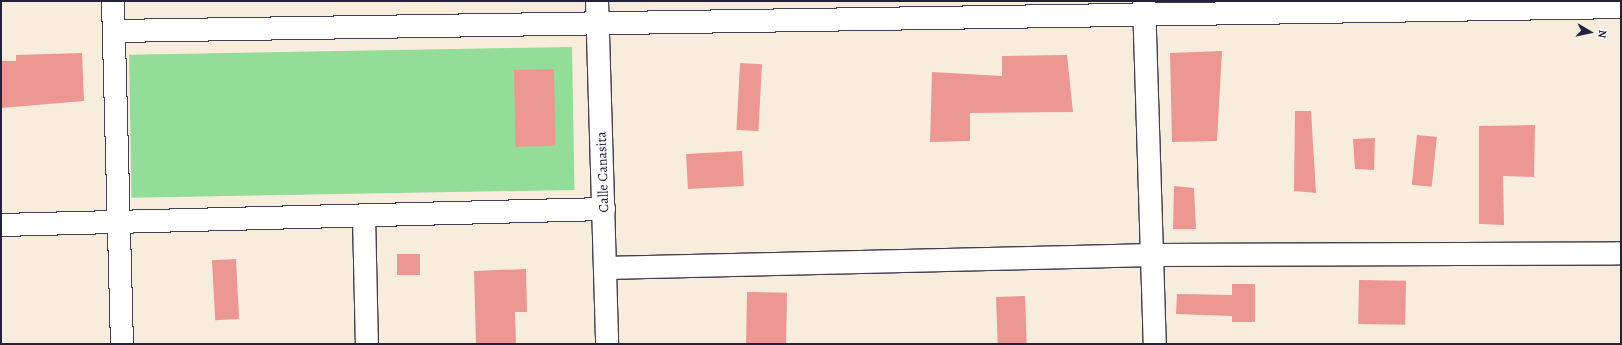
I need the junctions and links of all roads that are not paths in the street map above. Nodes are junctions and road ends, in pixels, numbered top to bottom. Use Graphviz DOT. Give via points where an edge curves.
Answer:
graph roads {
  1 [pos="113,1"];
  2 [pos="597,1"];
  3 [pos="1621,7"];
  4 [pos="1144,8"];
  5 [pos="597,24"];
  6 [pos="114,31"];
  7 [pos="604,209"];
  8 [pos="364,216"];
  9 [pos="118,222"];
  10 [pos="1,225"];
  11 [pos="1621,253"];
  12 [pos="1153,255"];
  13 [pos="605,268"];
  14 [pos="122,344"];
  15 [pos="367,344"];
  16 [pos="607,344"];
  17 [pos="1155,344"];
  1 -- 6 [label="street"];
  2 -- 5 [label="street, Calle Canasita"];
  3 -- 4 [label="street"];
  4 -- 5 [label="street"];
  4 -- 12 [label="street"];
  5 -- 6 [label="street"];
  5 -- 7 [label="street, Calle Canasita"];
  6 -- 9 [label="street"];
  7 -- 8 [label="street"];
  7 -- 13 [label="street, Calle Canasita"];
  8 -- 9 [label="street"];
  8 -- 15 [label="street"];
  9 -- 10 [label="street"];
  9 -- 14 [label="street"];
  11 -- 12 [label="street"];
  12 -- 13 [label="street"];
  12 -- 17 [label="street"];
  13 -- 16 [label="street, Calle Canasita"];
}
